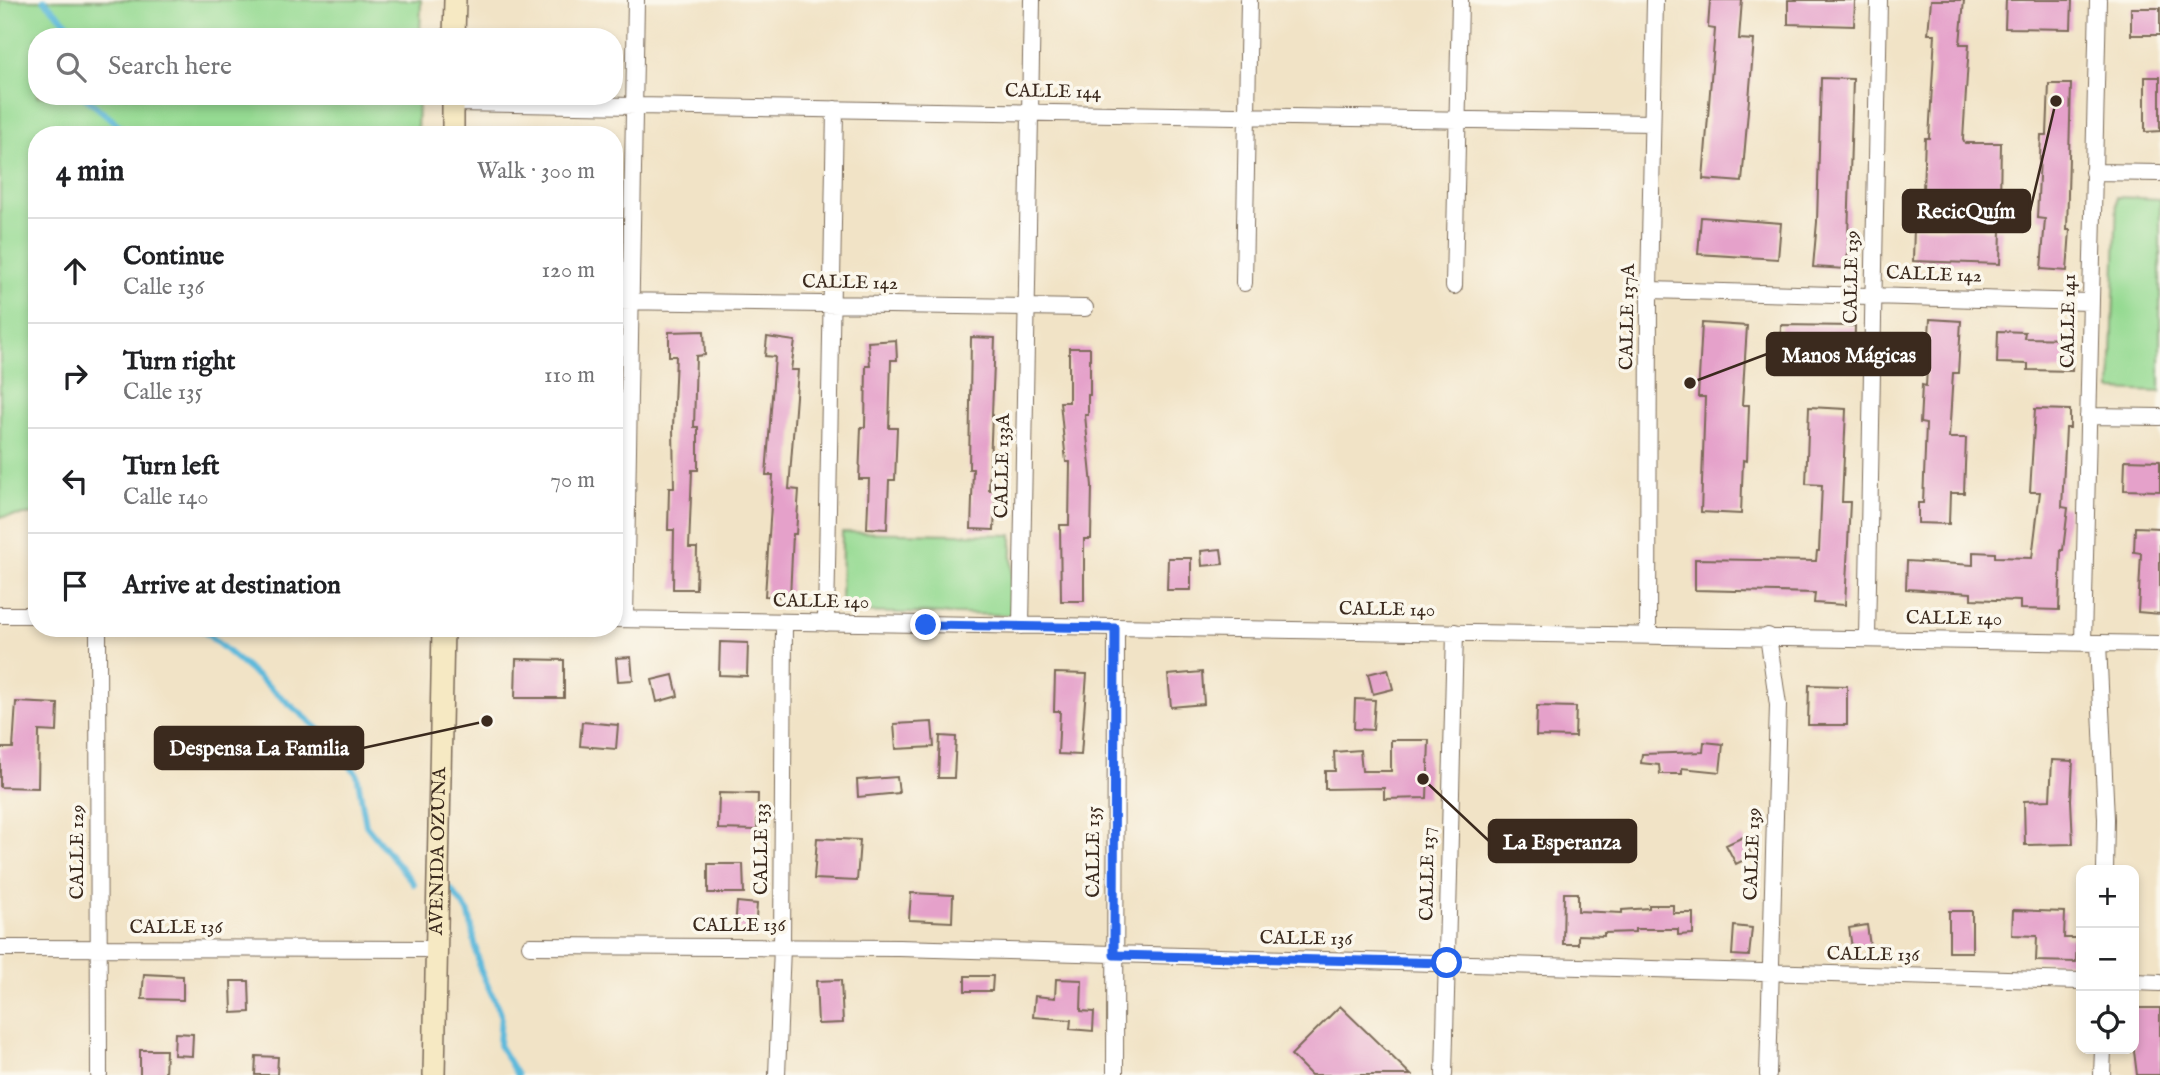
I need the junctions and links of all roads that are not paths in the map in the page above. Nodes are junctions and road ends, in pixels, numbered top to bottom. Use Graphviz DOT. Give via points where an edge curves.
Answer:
graph roads {
  1 [pos="455,0"];
  2 [pos="636,0"];
  3 [pos="1032,0"];
  4 [pos="1249,0"];
  5 [pos="1460,0"];
  6 [pos="1655,0"];
  7 [pos="1878,0"];
  8 [pos="2098,0"];
  9 [pos="454,28"];
  10 [pos="453,105"];
  11 [pos="604,105"];
  12 [pos="634,106"];
  13 [pos="835,109"];
  14 [pos="1030,113"];
  15 [pos="1247,116"];
  16 [pos="1457,120"];
  17 [pos="1652,123"];
  18 [pos="453,126"];
  19 [pos="2094,172"];
  20 [pos="2160,173"];
  21 [pos="1244,283"];
  22 [pos="1454,286"];
  23 [pos="1649,290"];
  24 [pos="1873,294"];
  25 [pos="623,301"];
  26 [pos="2090,302"];
  27 [pos="832,304"];
  28 [pos="1028,307"];
  29 [pos="1085,308"];
  30 [pos="2088,416"];
  31 [pos="2160,416"];
  32 [pos="0,615"];
  33 [pos="28,615"];
  34 [pos="623,619"];
  35 [pos="784,622"];
  36 [pos="826,623"];
  37 [pos="1021,626"];
  38 [pos="1115,628"];
  39 [pos="1455,632"];
  40 [pos="1647,634"];
  41 [pos="1768,636"];
  42 [pos="98,637"];
  43 [pos="443,637"];
  44 [pos="1867,638"];
  45 [pos="2090,643"];
  46 [pos="2160,644"];
  47 [pos="2105,865"];
  48 [pos="530,946"];
  49 [pos="782,947"];
  50 [pos="0,948"];
  51 [pos="99,949"];
  52 [pos="437,949"];
  53 [pos="1114,955"];
  54 [pos="1447,963"];
  55 [pos="1770,973"];
  56 [pos="2076,981"];
  57 [pos="2139,982"];
  58 [pos="2160,983"];
  59 [pos="2102,1054"];
  60 [pos="99,1075"];
  61 [pos="434,1075"];
  62 [pos="777,1075"];
  63 [pos="1115,1075"];
  64 [pos="1444,1075"];
  65 [pos="1768,1075"];
  66 [pos="2102,1075"];
  1 -- 9 [label="main road"];
  2 -- 12 [label="street"];
  3 -- 14 [label="street, CALLE 133A"];
  4 -- 15 [label="street"];
  5 -- 16 [label="street"];
  6 -- 17 [label="street, CALLE 137A"];
  7 -- 24 [label="street, CALLE 139"];
  8 -- 19 [label="street, CALLE 141"];
  10 -- 18 [label="main road"];
  11 -- 12 [label="street, CALLE 144"];
  12 -- 13 [label="street, CALLE 144"];
  12 -- 25 [label="street"];
  13 -- 14 [label="street, CALLE 144"];
  13 -- 27 [label="street"];
  14 -- 15 [label="street, CALLE 144"];
  14 -- 28 [label="street, CALLE 133A"];
  15 -- 16 [label="street, CALLE 144"];
  15 -- 21 [label="street"];
  16 -- 17 [label="street, CALLE 144"];
  16 -- 22 [label="street"];
  17 -- 23 [label="street, CALLE 137A"];
  19 -- 20 [label="street"];
  19 -- 26 [label="street, CALLE 141"];
  23 -- 24 [label="street, CALLE 142"];
  23 -- 40 [label="street, CALLE 137A"];
  24 -- 26 [label="street, CALLE 142"];
  24 -- 44 [label="street, CALLE 139"];
  25 -- 27 [label="street, CALLE 142"];
  26 -- 30 [label="street, CALLE 141"];
  27 -- 28 [label="street, CALLE 142"];
  27 -- 36 [label="street"];
  28 -- 29 [label="street, CALLE 142"];
  28 -- 37 [label="street, CALLE 133A"];
  30 -- 31 [label="street"];
  30 -- 45 [label="street, CALLE 141"];
  32 -- 33 [label="street"];
  34 -- 35 [label="street, CALLE 140"];
  35 -- 36 [label="street, CALLE 140"];
  35 -- 49 [label="street, CALLE 133"];
  36 -- 37 [label="street, CALLE 140"];
  37 -- 38 [label="street, CALLE 140"];
  38 -- 39 [label="street, CALLE 140"];
  38 -- 53 [label="street, CALLE 135"];
  39 -- 40 [label="street, CALLE 140"];
  39 -- 54 [label="street, CALLE 137"];
  40 -- 41 [label="street, CALLE 140"];
  41 -- 44 [label="street, CALLE 140"];
  41 -- 55 [label="street, CALLE 139" via="1778,705"];
  42 -- 51 [label="street, CALLE 129"];
  43 -- 52 [label="main road, AVENIDA OZUNA"];
  44 -- 45 [label="street, CALLE 140"];
  45 -- 46 [label="street, CALLE 140"];
  45 -- 47 [label="street, CALLE 141" via="2106,819"];
  48 -- 49 [label="street, CALLE 136"];
  49 -- 53 [label="street, CALLE 136"];
  49 -- 62 [label="street, CALLE 133"];
  50 -- 51 [label="street, CALLE 136"];
  51 -- 52 [label="street, CALLE 136"];
  51 -- 60 [label="street, CALLE 129"];
  52 -- 61 [label="main road, AVENIDA OZUNA"];
  53 -- 54 [label="street, CALLE 136"];
  53 -- 63 [label="street, CALLE 135"];
  54 -- 55 [label="street, CALLE 136"];
  54 -- 64 [label="street, CALLE 137"];
  55 -- 56 [label="street, CALLE 136"];
  55 -- 65 [label="street, CALLE 139"];
  57 -- 58 [label="street"];
  59 -- 66 [label="street"];
}
